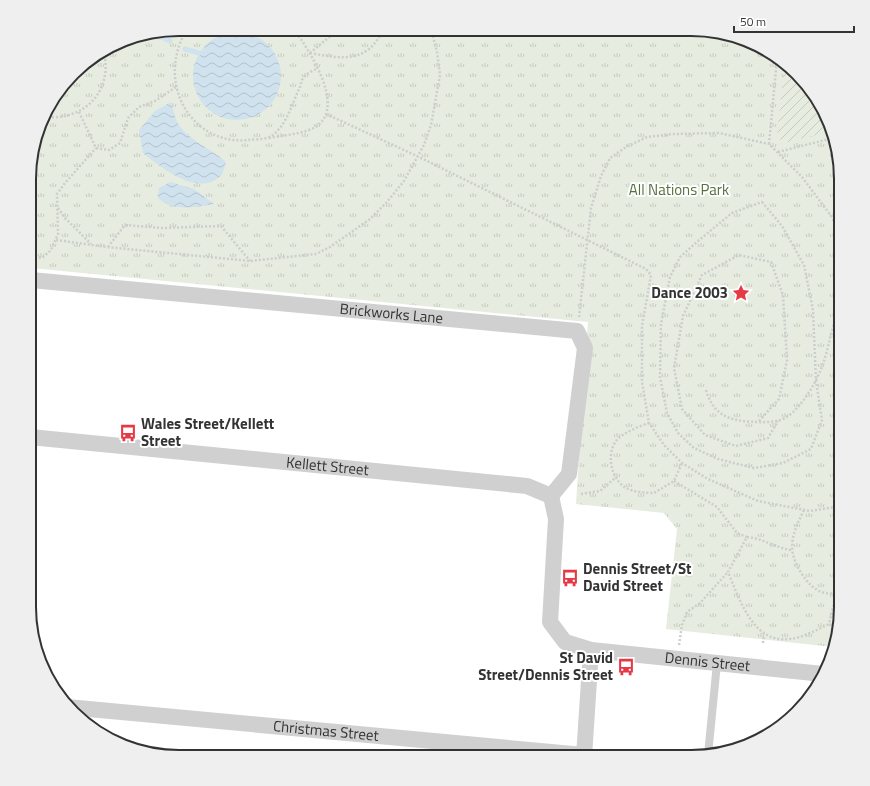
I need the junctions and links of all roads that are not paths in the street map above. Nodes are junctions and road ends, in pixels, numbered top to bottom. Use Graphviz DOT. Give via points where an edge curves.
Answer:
graph roads {
  1 [pos="36,280"];
  2 [pos="36,438"];
  3 [pos="551,496"];
  4 [pos="591,650"];
  5 [pos="717,663"];
  6 [pos="817,673"];
  7 [pos="77,707"];
  8 [pos="709,749"];
  9 [pos="522,750"];
  10 [pos="584,750"];
  1 -- 3 [label="street, Brickworks Lane" via="577,331 585,348 569,474"];
  2 -- 3 [label="street, Kellett Street" via="527,486"];
  3 -- 4 [label="street, Dennis Street" via="556,519 550,622 565,642"];
  4 -- 5 [label="street, Dennis Street"];
  4 -- 10 [label="street"];
  5 -- 6 [label="street, Dennis Street"];
  5 -- 8 [label="lane"];
  7 -- 9 [label="street, Christmas Street"];
}
